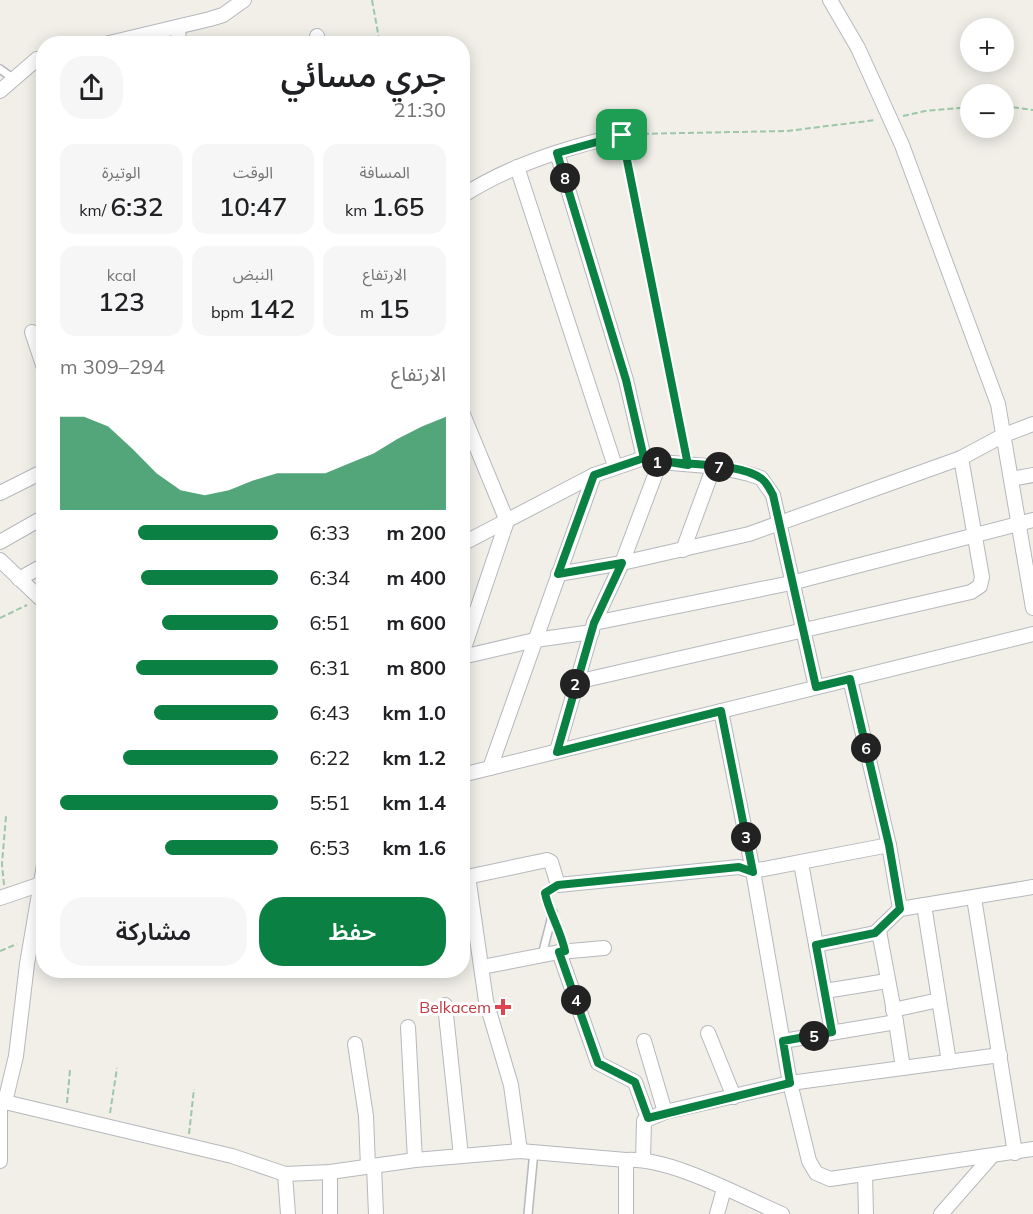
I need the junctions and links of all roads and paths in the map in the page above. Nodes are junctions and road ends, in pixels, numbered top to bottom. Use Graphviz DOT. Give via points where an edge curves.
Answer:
graph roads {
  1 [pos="244,0"];
  2 [pos="372,0"];
  3 [pos="830,0"];
  4 [pos="178,27"];
  5 [pos="139,36"];
  6 [pos="179,36"];
  7 [pos="379,36"];
  8 [pos="36,60"];
  9 [pos="0,69"];
  10 [pos="14,79"];
  11 [pos="0,91"];
  12 [pos="1014,107"];
  13 [pos="960,108"];
  14 [pos="1033,110"];
  15 [pos="890,118"];
  16 [pos="622,135"];
  17 [pos="557,153"];
  18 [pos="517,167"];
  19 [pos="470,192"];
  20 [pos="32,332"];
  21 [pos="36,342"];
  22 [pos="1033,424"];
  23 [pos="470,431"];
  24 [pos="1005,435"];
  25 [pos="644,458"];
  26 [pos="961,458"];
  27 [pos="660,462"];
  28 [pos="688,465"];
  29 [pos="615,466"];
  30 [pos="714,466"];
  31 [pos="36,475"];
  32 [pos="594,475"];
  33 [pos="1033,475"];
  34 [pos="1011,479"];
  35 [pos="0,493"];
  36 [pos="1033,520"];
  37 [pos="507,521"];
  38 [pos="36,522"];
  39 [pos="1018,523"];
  40 [pos="780,524"];
  41 [pos="975,533"];
  42 [pos="470,540"];
  43 [pos="0,542"];
  44 [pos="683,550"];
  45 [pos="0,560"];
  46 [pos="622,563"];
  47 [pos="36,569"];
  48 [pos="558,574"];
  49 [pos="19,579"];
  50 [pos="792,583"];
  51 [pos="36,595"];
  52 [pos="36,603"];
  53 [pos="1033,608"];
  54 [pos="0,618"];
  55 [pos="593,628"];
  56 [pos="801,630"];
  57 [pos="470,631"];
  58 [pos="1033,634"];
  59 [pos="535,640"];
  60 [pos="470,653"];
  61 [pos="850,679"];
  62 [pos="576,682"];
  63 [pos="816,687"];
  64 [pos="721,711"];
  65 [pos="557,752"];
  66 [pos="490,768"];
  67 [pos="470,773"];
  68 [pos="6,816"];
  69 [pos="889,845"];
  70 [pos="801,863"];
  71 [pos="753,872"];
  72 [pos="470,876"];
  73 [pos="36,885"];
  74 [pos="558,885"];
  75 [pos="1033,887"];
  76 [pos="2,897"];
  77 [pos="974,898"];
  78 [pos="470,903"];
  79 [pos="924,905"];
  80 [pos="900,909"];
  81 [pos="553,912"];
  82 [pos="36,916"];
  83 [pos="879,931"];
  84 [pos="32,938"];
  85 [pos="816,945"];
  86 [pos="604,948"];
  87 [pos="0,951"];
  88 [pos="562,952"];
  89 [pos="542,955"];
  90 [pos="482,967"];
  91 [pos="887,981"];
  92 [pos="825,991"];
  93 [pos="939,1000"];
  94 [pos="445,1005"];
  95 [pos="894,1016"];
  96 [pos="408,1028"];
  97 [pos="832,1032"];
  98 [pos="708,1033"];
  99 [pos="644,1041"];
  100 [pos="783,1041"];
  101 [pos="356,1044"];
  102 [pos="999,1055"];
  103 [pos="949,1062"];
  104 [pos="117,1068"];
  105 [pos="903,1068"];
  106 [pos="70,1070"];
  107 [pos="790,1083"];
  108 [pos="194,1089"];
  109 [pos="734,1097"];
  110 [pos="2,1105"];
  111 [pos="665,1112"];
  112 [pos="65,1117"];
  113 [pos="648,1118"];
  114 [pos="108,1126"];
  115 [pos="188,1145"];
  116 [pos="1033,1149"];
  117 [pos="527,1151"];
  118 [pos="1015,1153"];
  119 [pos="461,1156"];
  120 [pos="991,1157"];
  121 [pos="643,1159"];
  122 [pos="415,1160"];
  123 [pos="626,1160"];
  124 [pos="0,1161"];
  125 [pos="371,1167"];
  126 [pos="330,1172"];
  127 [pos="285,1173"];
  128 [pos="865,1174"];
  129 [pos="724,1189"];
  130 [pos="760,1209"];
  131 [pos="288,1214"];
  132 [pos="330,1214"];
  133 [pos="376,1214"];
  134 [pos="528,1214"];
  135 [pos="626,1214"];
  136 [pos="717,1214"];
  137 [pos="782,1214"];
  138 [pos="866,1214"];
  139 [pos="941,1214"];
  1 -- 4 [label="street" via="224,15"];
  2 -- 7 [label="path"];
  3 -- 15 [label="street" via="858,48"];
  4 -- 5 [label="street"];
  4 -- 6 [label="street"];
  8 -- 10 [label="street"];
  9 -- 10 [label="lane"];
  10 -- 11 [label="street"];
  12 -- 14 [label="path"];
  13 -- 15 [label="path"];
  15 -- 16 [label="path" via="788,131"];
  15 -- 24 [label="street" via="994,394"];
  16 -- 17 [label="street"];
  16 -- 28 [label="path"];
  17 -- 18 [label="street"];
  17 -- 25 [label="street" via="626,380"];
  18 -- 19 [label="street"];
  18 -- 29 [label="street"];
  20 -- 21 [label="street"];
  22 -- 24 [label="street"];
  23 -- 37 [label="street"];
  24 -- 26 [label="street"];
  24 -- 34 [label="street"];
  25 -- 27 [label="street"];
  25 -- 29 [label="street"];
  26 -- 40 [label="street"];
  26 -- 41 [label="street"];
  27 -- 28 [label="street"];
  27 -- 46 [label="street"];
  28 -- 30 [label="street"];
  29 -- 32 [label="street"];
  30 -- 40 [label="street" via="761,478 773,495"];
  30 -- 44 [label="street"];
  31 -- 35 [label="street"];
  32 -- 37 [label="street"];
  32 -- 48 [label="street"];
  33 -- 34 [label="street"];
  34 -- 39 [label="street"];
  36 -- 39 [label="street"];
  37 -- 42 [label="street"];
  37 -- 57 [label="street"];
  38 -- 43 [label="street"];
  39 -- 41 [label="street"];
  39 -- 53 [label="street"];
  40 -- 44 [label="street"];
  40 -- 50 [label="street"];
  41 -- 50 [label="street"];
  41 -- 56 [label="street" via="982,577 980,586 971,592"];
  44 -- 46 [label="street"];
  45 -- 49 [label="street"];
  46 -- 48 [label="street"];
  46 -- 55 [label="street"];
  47 -- 49 [label="street"];
  48 -- 59 [label="street"];
  49 -- 51 [label="street"];
  50 -- 55 [label="street"];
  50 -- 56 [label="street"];
  52 -- 54 [label="path"];
  55 -- 59 [label="street"];
  55 -- 62 [label="street"];
  56 -- 62 [label="street"];
  56 -- 63 [label="street"];
  58 -- 61 [label="street"];
  59 -- 60 [label="street"];
  59 -- 66 [label="street"];
  61 -- 63 [label="street"];
  61 -- 69 [label="street"];
  62 -- 65 [label="street"];
  63 -- 64 [label="street"];
  64 -- 65 [label="street"];
  64 -- 71 [label="street"];
  65 -- 66 [label="street"];
  66 -- 67 [label="street"];
  68 -- 76 [label="path"];
  69 -- 70 [label="street"];
  69 -- 80 [label="street"];
  70 -- 71 [label="street"];
  70 -- 85 [label="street"];
  71 -- 74 [label="street" via="739,867"];
  71 -- 100 [label="street"];
  72 -- 74 [label="street" via="546,860 551,862"];
  73 -- 76 [label="street"];
  74 -- 81 [label="lane" via="545,893"];
  75 -- 77 [label="street"];
  77 -- 79 [label="street"];
  77 -- 102 [label="street"];
  78 -- 90 [label="street"];
  79 -- 80 [label="street"];
  79 -- 93 [label="street"];
  80 -- 83 [label="street"];
  81 -- 88 [label="lane"];
  81 -- 89 [label="lane"];
  82 -- 84 [label="street"];
  83 -- 85 [label="street"];
  83 -- 91 [label="street"];
  84 -- 87 [label="path"];
  84 -- 110 [label="street" via="16,1056"];
  85 -- 92 [label="street"];
  86 -- 88 [label="street"];
  88 -- 89 [label="street"];
  88 -- 113 [label="street" via="598,1063 635,1082"];
  89 -- 90 [label="street"];
  90 -- 117 [label="street" via="486,1001"];
  91 -- 92 [label="street"];
  91 -- 95 [label="street"];
  92 -- 97 [label="street"];
  93 -- 95 [label="street"];
  93 -- 103 [label="street"];
  94 -- 119 [label="street"];
  95 -- 97 [label="street"];
  95 -- 105 [label="street"];
  96 -- 122 [label="street"];
  97 -- 100 [label="street"];
  98 -- 109 [label="street"];
  99 -- 111 [label="street"];
  100 -- 107 [label="street"];
  101 -- 125 [label="street"];
  102 -- 103 [label="street"];
  102 -- 118 [label="street"];
  103 -- 105 [label="street"];
  104 -- 114 [label="path"];
  105 -- 107 [label="street"];
  106 -- 112 [label="path"];
  107 -- 109 [label="street"];
  107 -- 128 [label="street" via="809,1161 816,1173 830,1179"];
  108 -- 115 [label="path"];
  109 -- 111 [label="street"];
  110 -- 112 [label="street"];
  110 -- 124 [label="street"];
  111 -- 113 [label="street"];
  112 -- 114 [label="street"];
  113 -- 121 [label="street" via="642,1127"];
  114 -- 115 [label="street"];
  115 -- 127 [label="street"];
  116 -- 118 [label="street"];
  117 -- 119 [label="street"];
  117 -- 123 [label="street"];
  117 -- 134 [label="lane"];
  118 -- 120 [label="street"];
  119 -- 122 [label="street"];
  120 -- 128 [label="street"];
  120 -- 139 [label="street"];
  121 -- 123 [label="street"];
  121 -- 129 [label="street"];
  122 -- 125 [label="street"];
  123 -- 135 [label="street"];
  125 -- 126 [label="street"];
  125 -- 133 [label="street"];
  126 -- 127 [label="street"];
  126 -- 132 [label="street"];
  127 -- 131 [label="street"];
  128 -- 138 [label="street"];
  129 -- 130 [label="street"];
  129 -- 136 [label="street"];
  130 -- 137 [label="street"];
}
